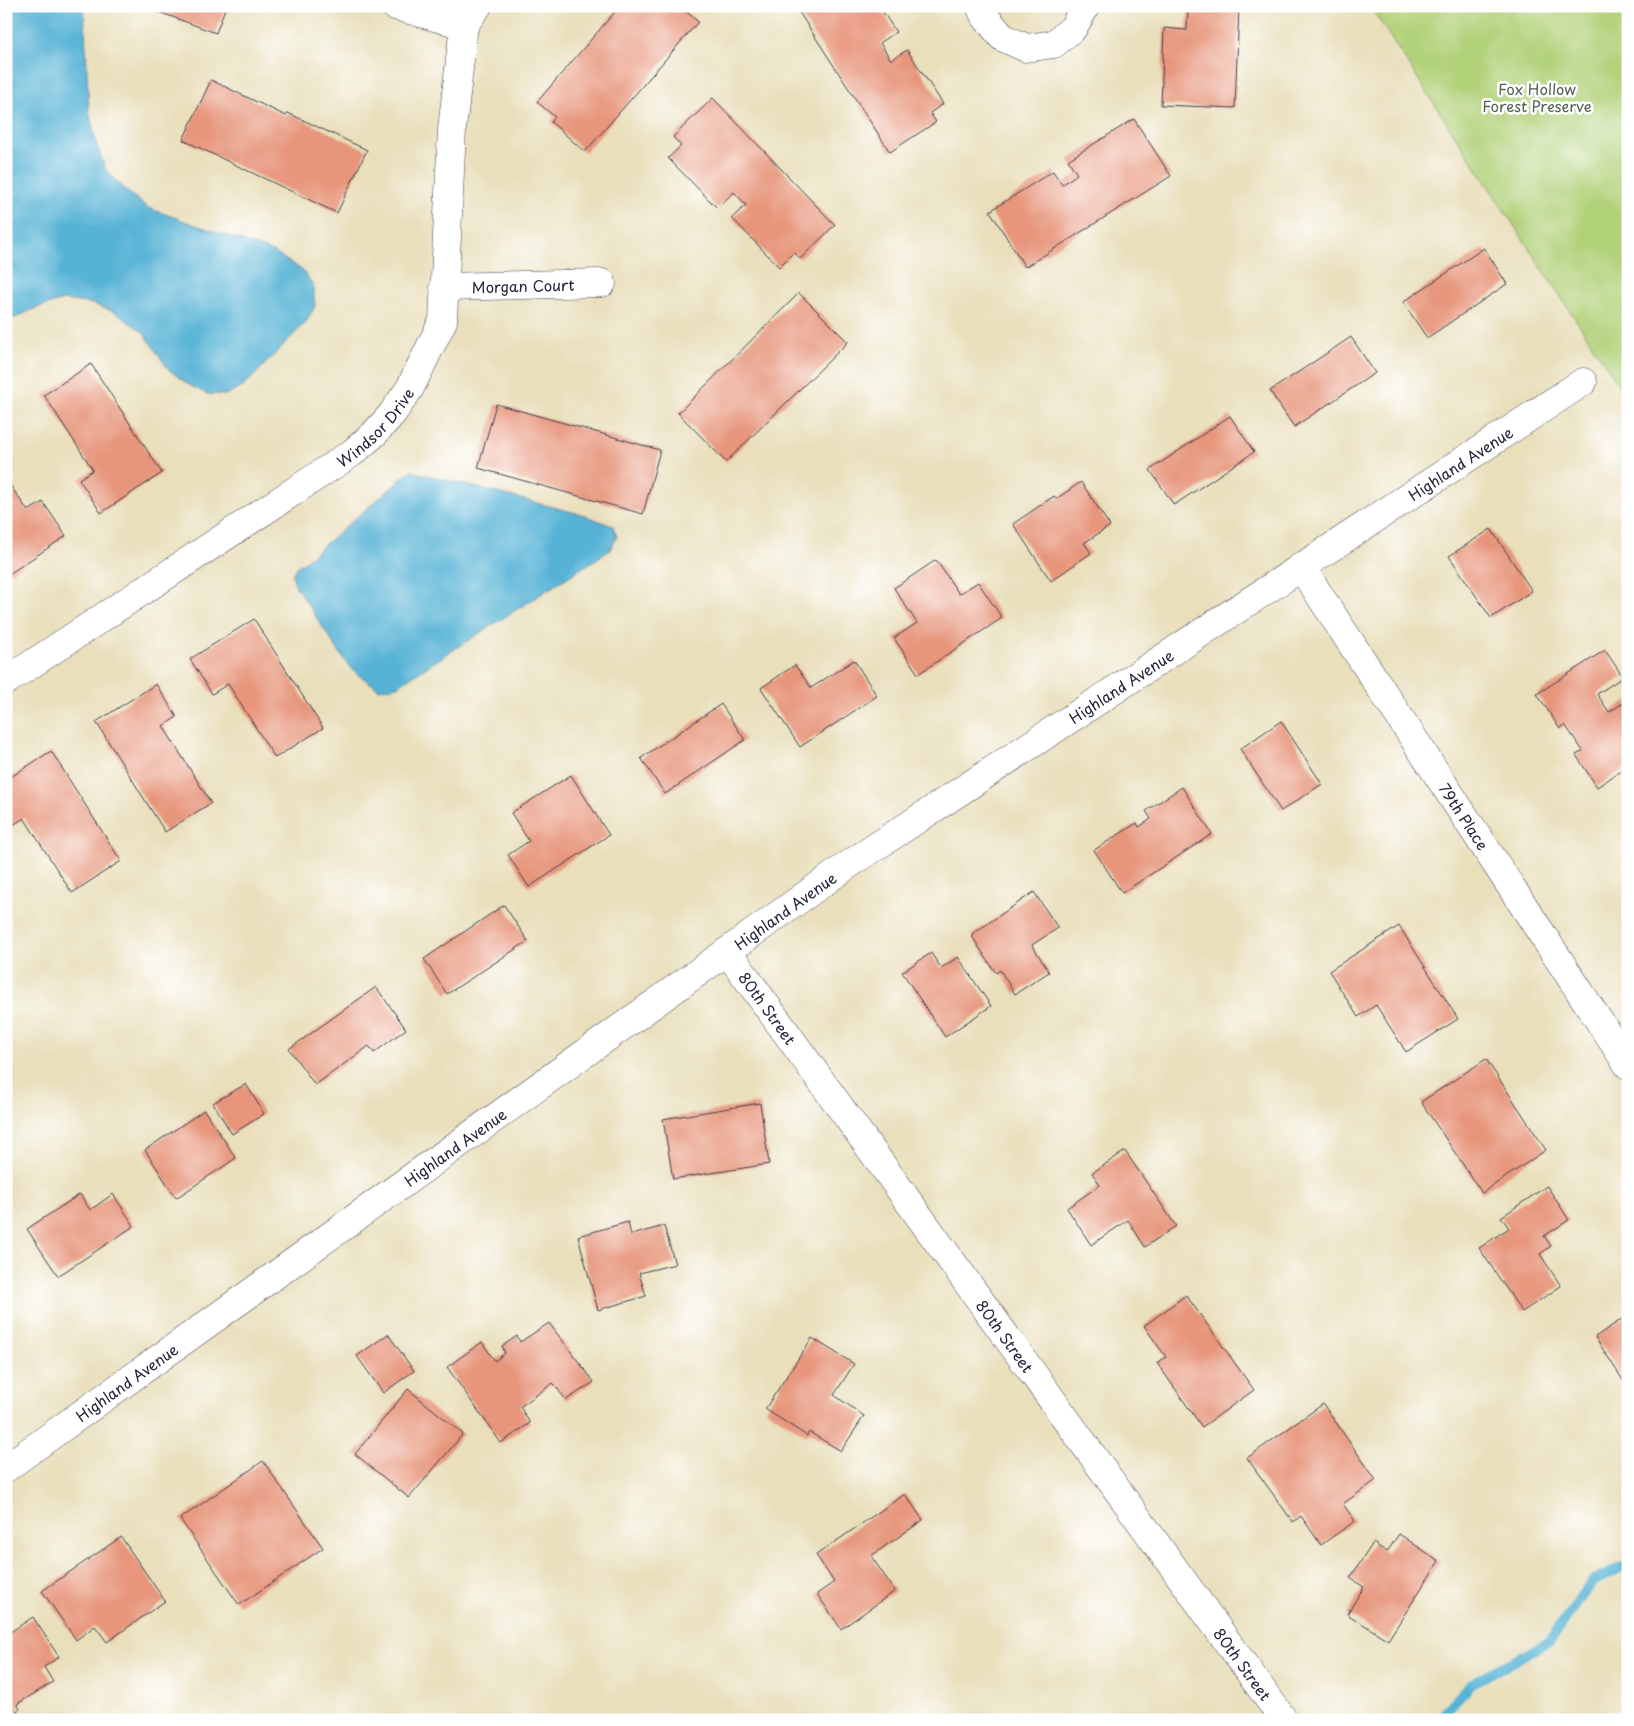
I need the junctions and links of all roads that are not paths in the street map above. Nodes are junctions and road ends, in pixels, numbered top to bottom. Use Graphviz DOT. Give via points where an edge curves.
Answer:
graph roads {
  1 [pos="395,6"];
  2 [pos="980,6"];
  3 [pos="1086,6"];
  4 [pos="471,16"];
  5 [pos="602,283"];
  6 [pos="444,287"];
  7 [pos="1583,382"];
  8 [pos="1301,567"];
  9 [pos="6,681"];
  10 [pos="727,951"];
  11 [pos="1628,1065"];
  12 [pos="6,1468"];
  13 [pos="1284,1720"];
  1 -- 4 [label="street"];
  2 -- 3 [label="street" via="1002,36 1026,48 1054,44 1073,28"];
  4 -- 6 [label="street, Windsor Drive" via="452,130"];
  5 -- 6 [label="street, Morgan Court"];
  6 -- 9 [label="street, Windsor Drive" via="442,321 410,388 392,414 352,454"];
  7 -- 8 [label="street, Highland Avenue"];
  8 -- 10 [label="street, Highland Avenue" via="845,867"];
  8 -- 11 [label="street, 79th Place"];
  10 -- 12 [label="street, Highland Avenue"];
  10 -- 13 [label="street, 80th Street"];
}
